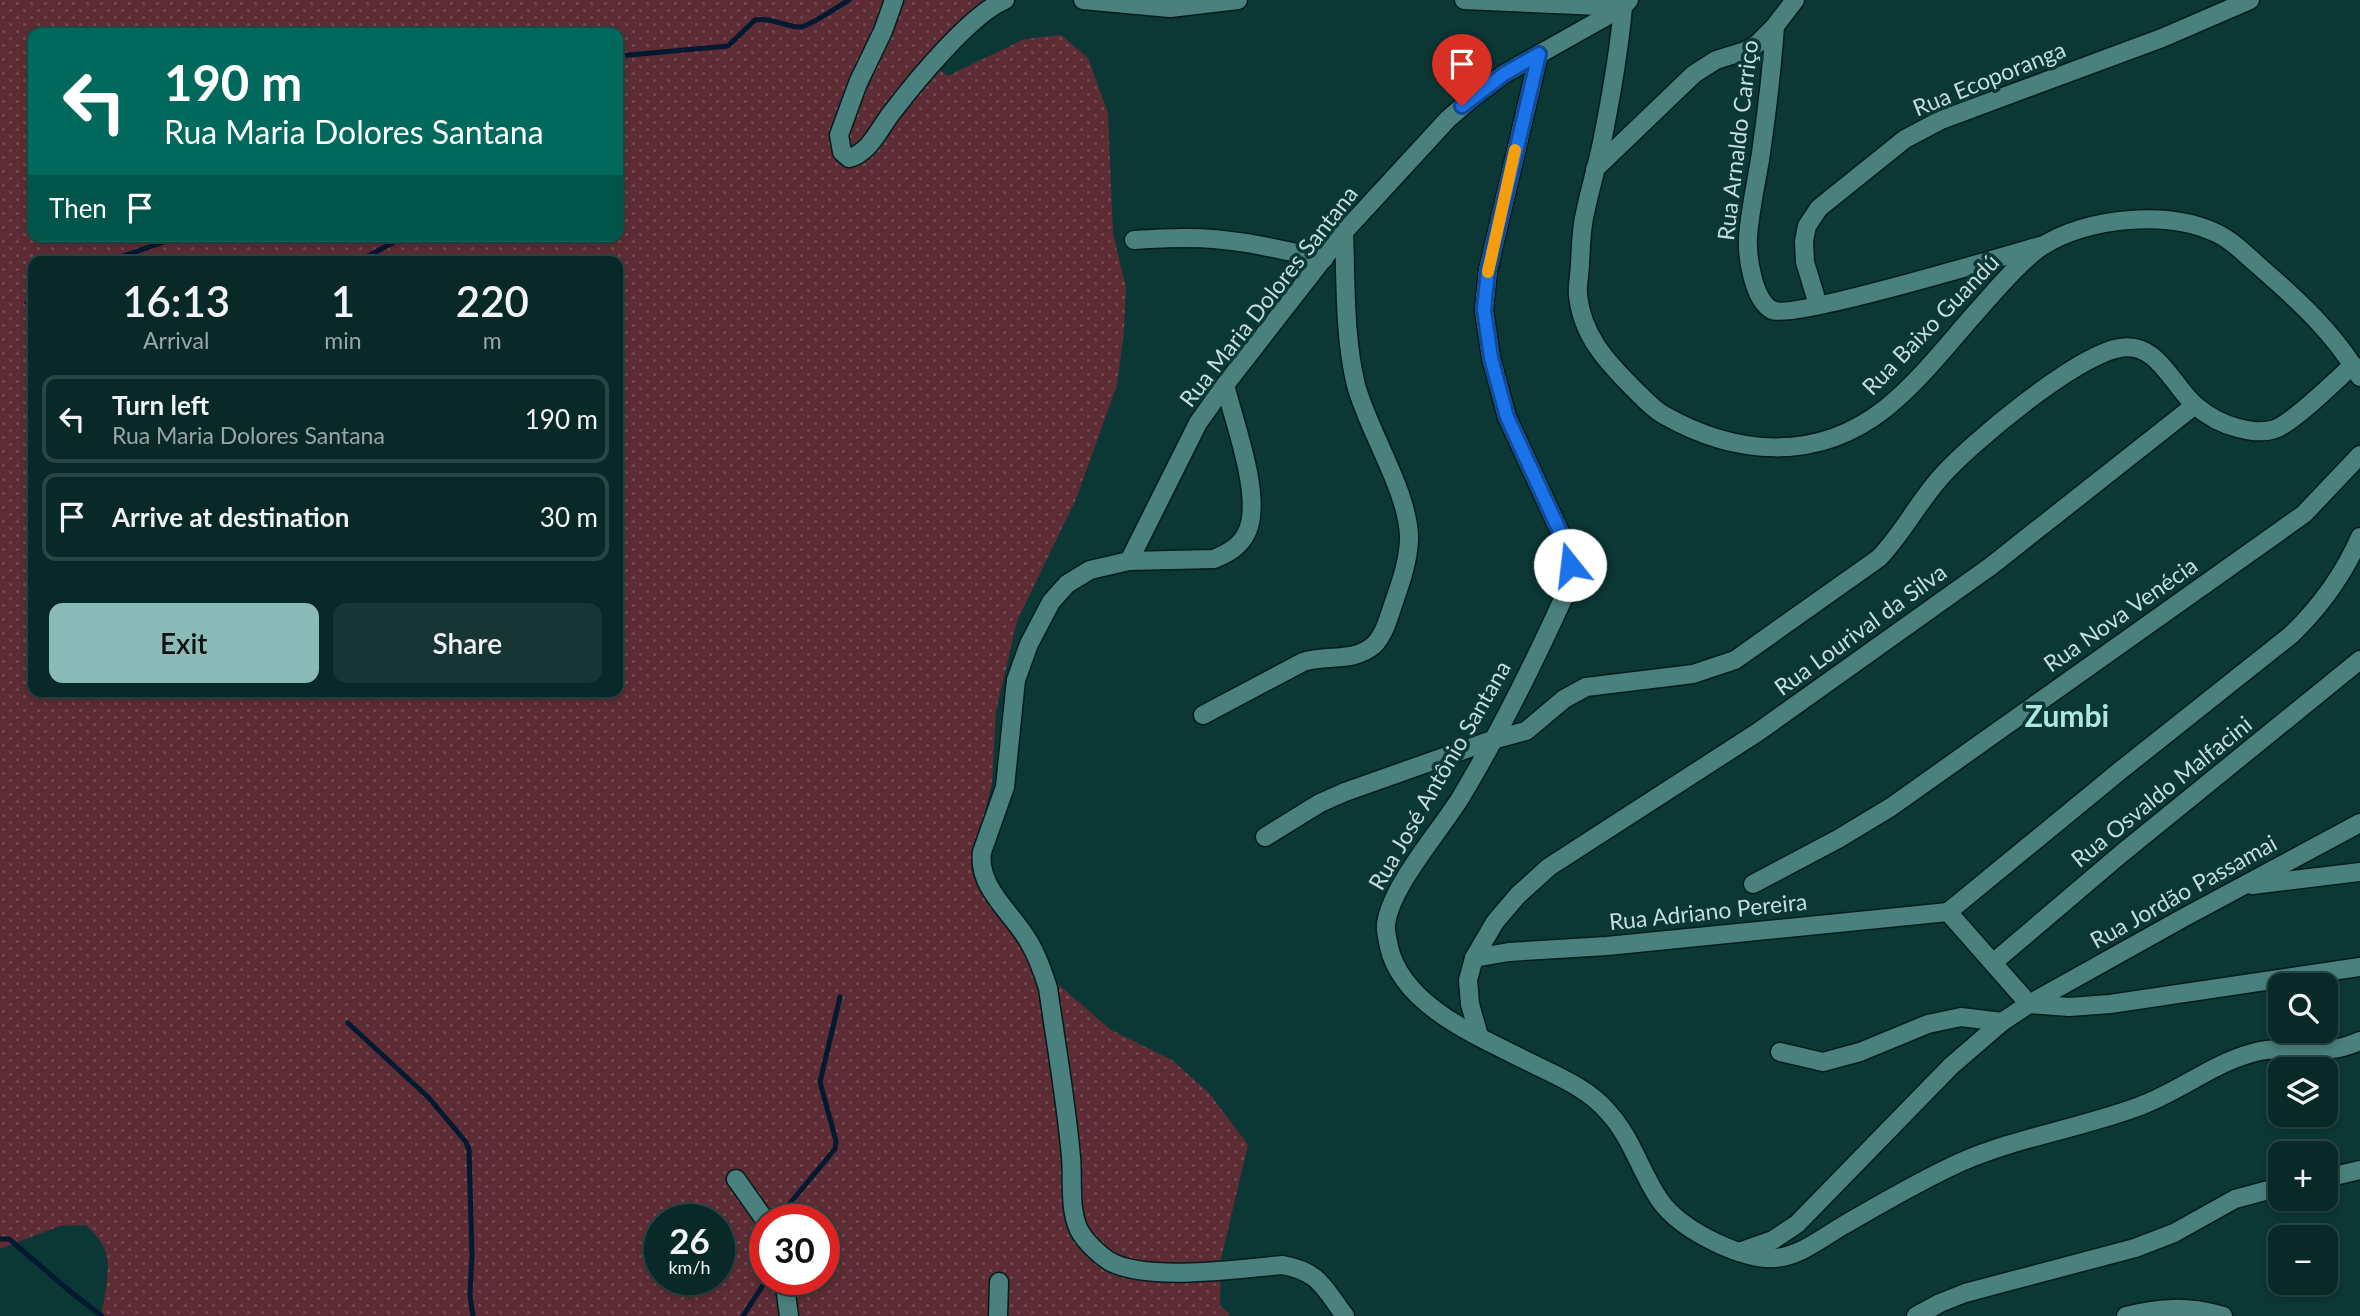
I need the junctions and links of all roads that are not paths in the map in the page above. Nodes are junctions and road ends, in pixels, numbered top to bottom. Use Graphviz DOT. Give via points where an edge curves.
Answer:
graph roads {
  1 [pos="894,0"];
  2 [pos="1005,0"];
  3 [pos="1083,0"];
  4 [pos="1238,0"];
  5 [pos="1464,0"];
  6 [pos="1795,0"];
  7 [pos="2250,0"];
  8 [pos="1626,3"];
  9 [pos="1775,26"];
  10 [pos="1539,54"];
  11 [pos="1595,169"];
  12 [pos="1344,232"];
  13 [pos="1134,240"];
  14 [pos="2043,246"];
  15 [pos="1324,259"];
  16 [pos="1818,305"];
  17 [pos="2356,371"];
  18 [pos="1224,385"];
  19 [pos="2194,405"];
  20 [pos="2360,455"];
  21 [pos="2360,537"];
  22 [pos="1129,561"];
  23 [pos="2360,660"];
  24 [pos="1203,715"];
  25 [pos="1492,740"];
  26 [pos="2360,822"];
  27 [pos="1265,837"];
  28 [pos="2360,872"];
  29 [pos="1753,884"];
  30 [pos="2241,886"];
  31 [pos="1948,912"];
  32 [pos="1474,958"];
  33 [pos="1994,962"];
  34 [pos="2360,967"];
  35 [pos="2029,1004"];
  36 [pos="2002,1022"];
  37 [pos="1479,1036"];
  38 [pos="2360,1041"];
  39 [pos="1780,1052"];
  40 [pos="2360,1170"];
  41 [pos="2338,1175"];
  42 [pos="736,1179"];
  43 [pos="2268,1191"];
  44 [pos="754,1204"];
  45 [pos="1739,1252"];
  46 [pos="999,1282"];
  47 [pos="786,1295"];
  48 [pos="789,1316"];
  49 [pos="998,1316"];
  50 [pos="1345,1316"];
  51 [pos="1916,1316"];
  52 [pos="2126,1316"];
  53 [pos="2223,1316"];
  1 -- 2 [label="street" via="839,135 842,152 849,158 863,152 894,109 964,30"];
  3 -- 4 [label="street" via="1170,8"];
  5 -- 8 [label="street"];
  6 -- 9 [label="street"];
  7 -- 16 [label="street, Rua Ecoporanga" via="2162,38 1941,120 1905,139 1819,208 1807,226 1805,262"];
  8 -- 10 [label="street, Rua Maria Dolores Santana"];
  8 -- 11 [label="street, Rua Baixo Guandú"];
  9 -- 11 [label="street" via="1751,48 1716,60 1694,74"];
  9 -- 16 [label="street, Rua Arnaldo Carriço" via="1748,237 1749,262 1756,288 1773,310"];
  10 -- 12 [label="street, Rua Maria Dolores Santana" via="1504,74 1448,119"];
  10 -- 25 [label="street, Rua José Antônio Santana" via="1488,270 1484,310 1507,417 1561,534 1570,565 1568,588"];
  11 -- 14 [label="street, Rua Baixo Guandú" via="1583,221 1578,294 1584,322 1597,348 1657,411 1692,430 1734,443 1783,449 1819,444 1854,430 1920,376 2000,285"];
  12 -- 15 [label="street, Rua Maria Dolores Santana"];
  12 -- 24 [label="street" via="1351,355 1357,386 1402,503 1409,539 1404,575 1381,638 1372,647 1350,657 1318,658 1294,666"];
  13 -- 15 [label="street" via="1216,240"];
  14 -- 16 [label="street, Rua Arnaldo Carriço"];
  14 -- 17 [label="street, Rua Baixo Guandú" via="2105,223 2166,220 2216,232 2312,312"];
  15 -- 18 [label="street, Rua Maria Dolores Santana"];
  17 -- 19 [label="street" via="2274,429 2250,431 2221,423"];
  18 -- 22 [label="street, Rua Maria Dolores Santana" via="1198,423"];
  18 -- 22 [label="street" via="1251,494 1247,532 1239,545 1214,559"];
  19 -- 25 [label="street" via="2157,359 2140,349 2122,347 2098,353 1974,444 1941,476 1898,539 1879,558 1735,660 1693,674 1587,687 1564,699 1527,731"];
  19 -- 32 [label="street, Rua Lourival da Silva" via="1991,566 1758,732 1549,867 1495,922"];
  20 -- 29 [label="street, Rua Nova Venécia" via="2304,514 1891,807"];
  21 -- 31 [label="street" via="2335,585 2291,635"];
  22 -- 50 [label="street" via="1090,570 1067,584 1051,602 1028,644 1016,680 1004,787 981,863 990,888 1029,941 1048,988 1079,1230 1110,1261 1134,1268 1171,1273 1282,1265 1308,1271"];
  23 -- 33 [label="street, Rua Osvaldo Malfacini"];
  25 -- 27 [label="street" via="1345,792"];
  25 -- 37 [label="street, Rua José Antônio Santana" via="1394,900 1385,926 1404,980 1424,1003"];
  26 -- 30 [label="street, Rua Jordão Passamai"];
  28 -- 30 [label="street"];
  30 -- 35 [label="street, Rua Jordão Passamai"];
  31 -- 32 [label="street, Rua Adriano Pereira"];
  31 -- 33 [label="street"];
  32 -- 37 [label="street, Rua Lourival da Silva" via="1468,980"];
  33 -- 35 [label="street"];
  34 -- 35 [label="street" via="2110,1004"];
  35 -- 36 [label="street, Rua Jordão Passamai"];
  36 -- 39 [label="street" via="1961,1017 1928,1024 1823,1062"];
  36 -- 45 [label="street, Rua Jordão Passamai" via="1951,1066 1797,1224 1773,1240"];
  37 -- 45 [label="street, Rua José Antônio Santana" via="1581,1089 1607,1109 1627,1136 1660,1201 1681,1222"];
  38 -- 45 [label="street, Rua José Antônio Santana" via="2328,1052 2259,1051 2112,1117 1962,1162 1797,1252 1770,1259"];
  40 -- 41 [label="street"];
  42 -- 44 [label="street"];
  43 -- 51 [label="street" via="2235,1199 2174,1233 2135,1248 1965,1293"];
  46 -- 49 [label="street"];
  47 -- 48 [label="street"];
  52 -- 53 [label="street" via="2179,1307"];
}
